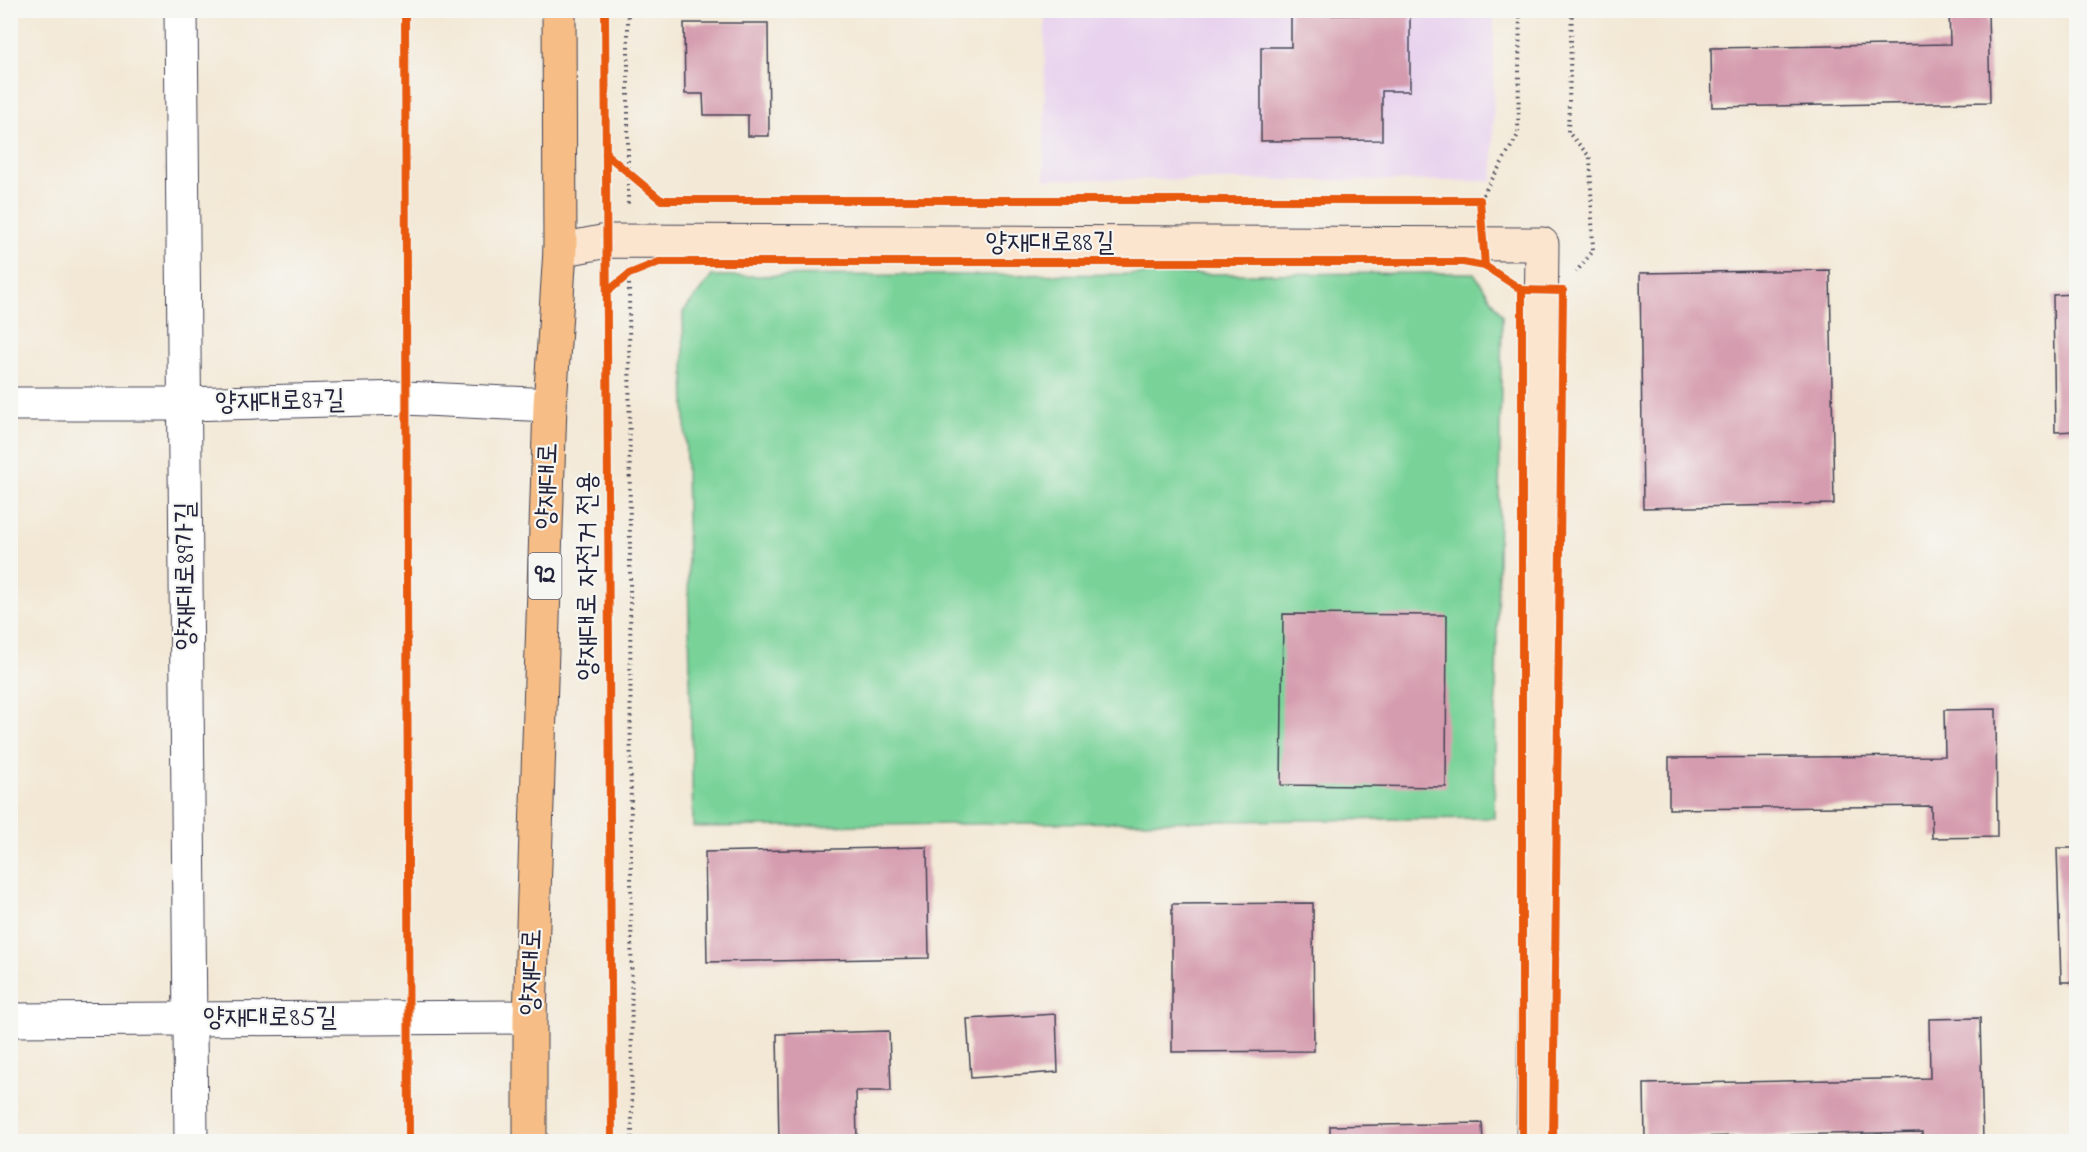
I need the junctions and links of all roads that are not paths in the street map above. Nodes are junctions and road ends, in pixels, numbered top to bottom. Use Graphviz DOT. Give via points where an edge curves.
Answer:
graph roads {
  1 [pos="181,10"];
  2 [pos="559,10"];
  3 [pos="560,250"];
  4 [pos="185,404"];
  5 [pos="10,405"];
  6 [pos="550,405"];
  7 [pos="530,1017"];
  8 [pos="190,1019"];
  9 [pos="10,1020"];
  10 [pos="191,1142"];
  11 [pos="530,1142"];
  12 [pos="1533,1142"];
  1 -- 4 [label="street, 양재대로89가길"];
  2 -- 3 [label="main road, 양재대로 / 92"];
  3 -- 6 [label="main road, 양재대로 / 92"];
  3 -- 12 [label="street, 양재대로88길" via="607,241 634,256 1542,244"];
  4 -- 5 [label="street, 양재대로87길"];
  4 -- 6 [label="street, 양재대로87길" via="405,398"];
  4 -- 8 [label="street, 양재대로89가길"];
  6 -- 7 [label="main road, 양재대로 / 92"];
  7 -- 8 [label="street, 양재대로85길"];
  7 -- 11 [label="main road, 양재대로 / 92"];
  8 -- 9 [label="street, 양재대로85길"];
  8 -- 10 [label="street, 양재대로89가길"];
}
